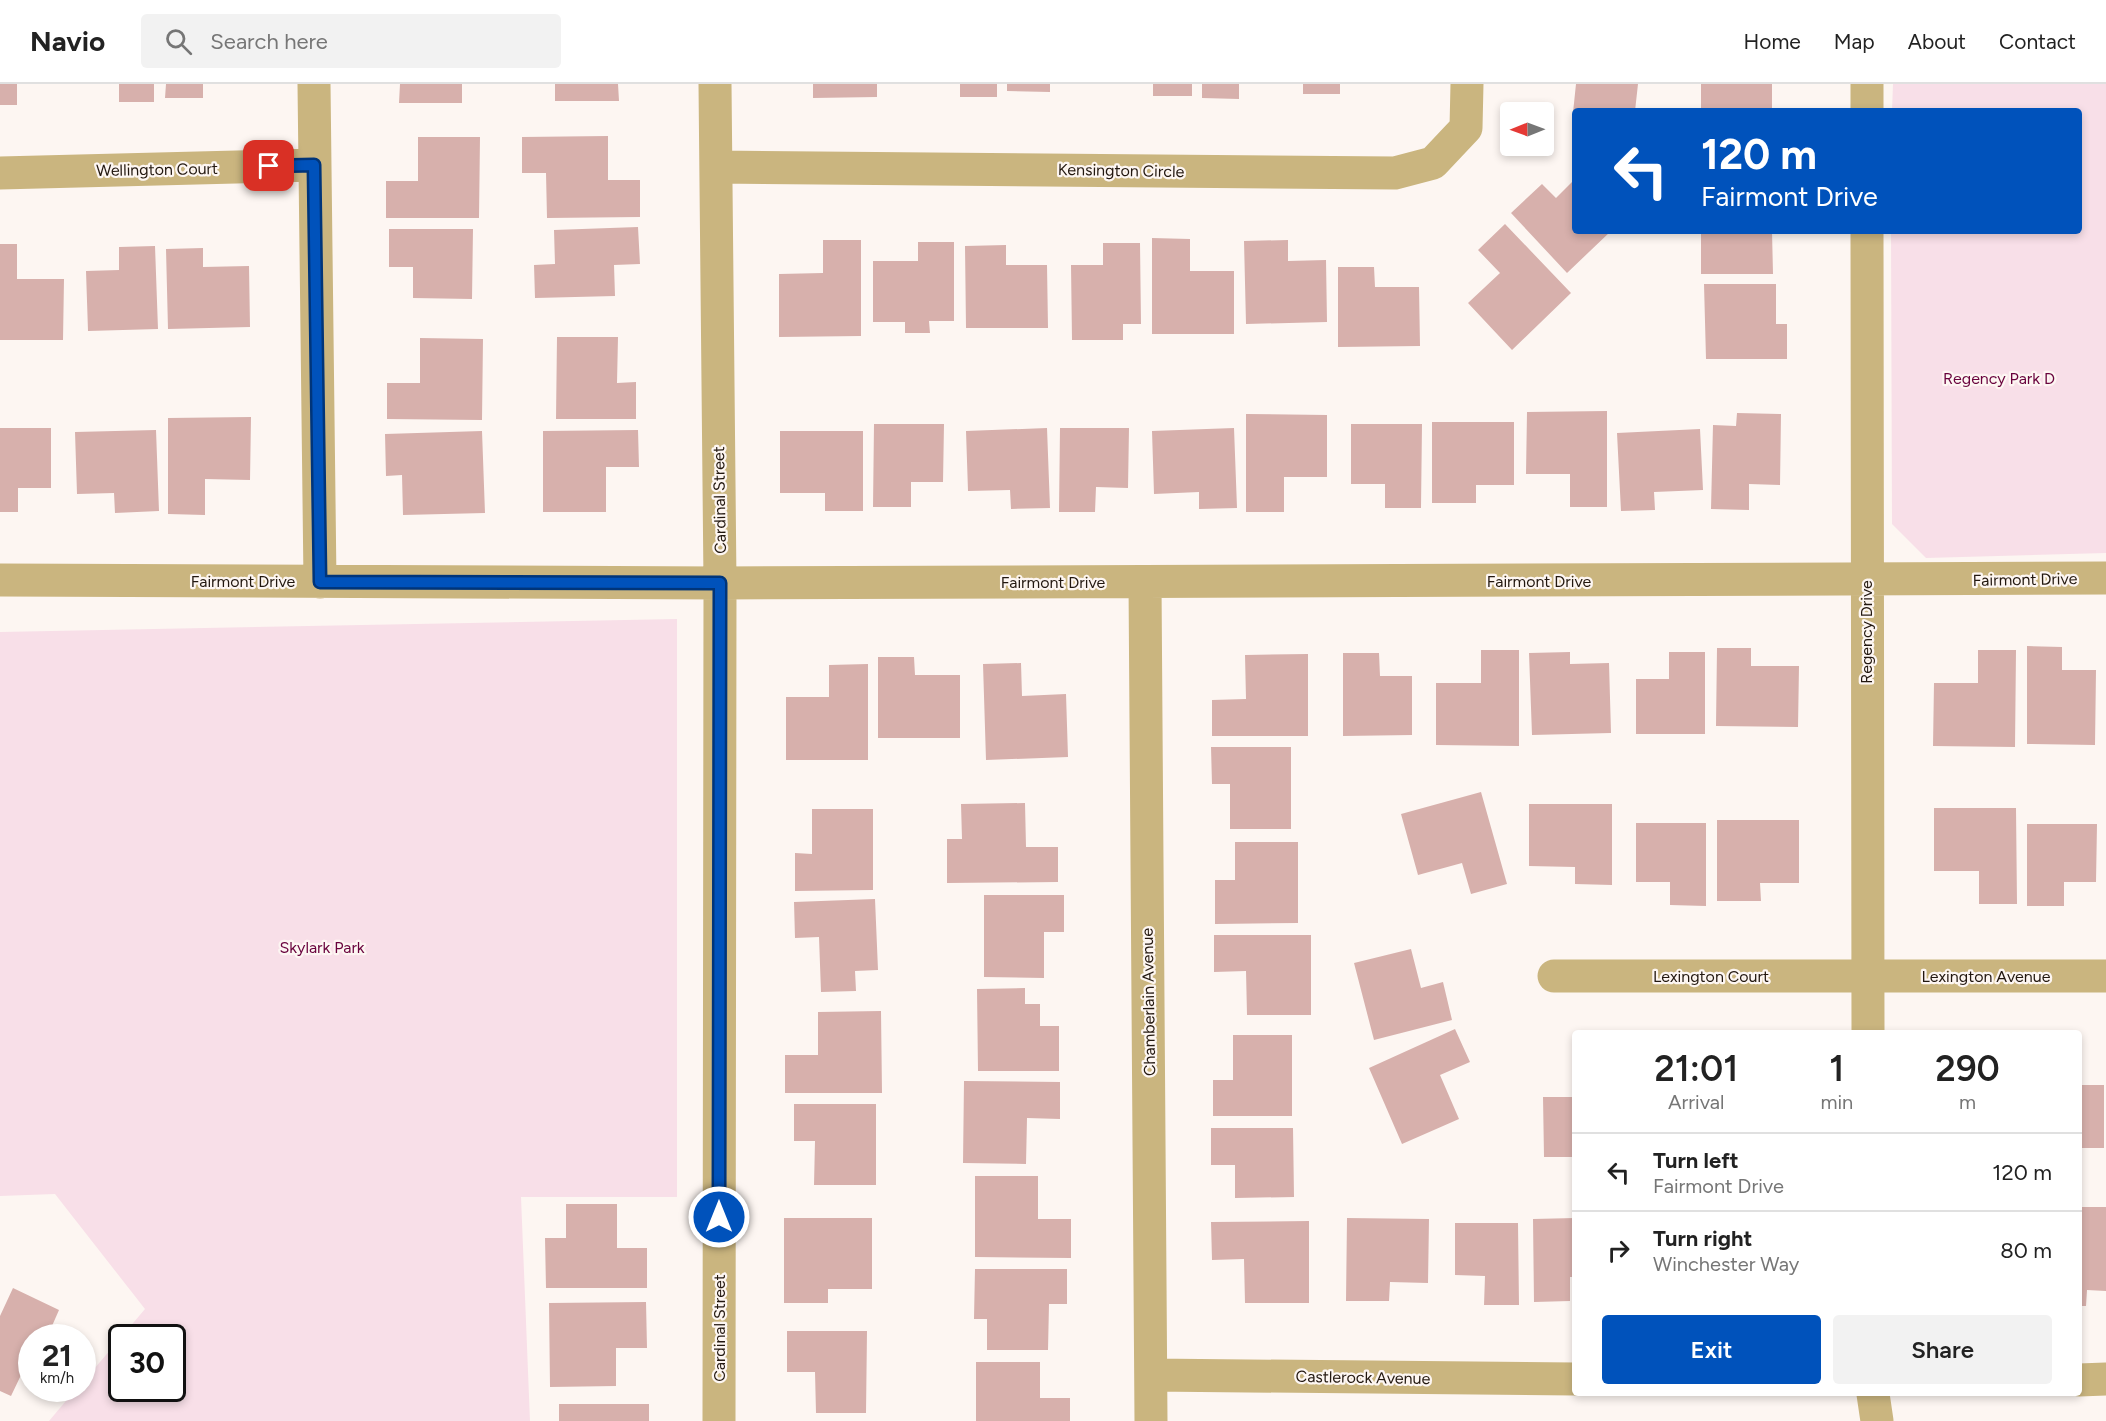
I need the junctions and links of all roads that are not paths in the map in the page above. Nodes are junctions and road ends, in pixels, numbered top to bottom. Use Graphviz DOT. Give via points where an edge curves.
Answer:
graph roads {
  1 [pos="314,84"];
  2 [pos="715,84"];
  3 [pos="1467,84"];
  4 [pos="1867,84"];
  5 [pos="1867,108"];
  6 [pos="314,165"];
  7 [pos="716,167"];
  8 [pos="0,173"];
  9 [pos="1867,234"];
  10 [pos="2106,578"];
  11 [pos="0,580"];
  12 [pos="1866,580"];
  13 [pos="320,582"];
  14 [pos="1145,582"];
  15 [pos="720,583"];
  16 [pos="1554,976"];
  17 [pos="1867,976"];
  18 [pos="2106,976"];
  19 [pos="1868,1030"];
  20 [pos="1152,1375"];
  21 [pos="1572,1379"];
  22 [pos="2106,1379"];
  23 [pos="2082,1380"];
  24 [pos="1873,1396"];
  25 [pos="719,1421"];
  26 [pos="1151,1421"];
  27 [pos="1877,1421"];
  1 -- 6 [label="street"];
  2 -- 7 [label="street, Cardinal Street"];
  3 -- 7 [label="street, Kensington Circle" via="1466,128 1433,163 1395,173"];
  4 -- 5 [label="street"];
  6 -- 8 [label="street, Wellington Court"];
  6 -- 13 [label="street"];
  7 -- 15 [label="street, Cardinal Street"];
  9 -- 12 [label="street, Regency Drive"];
  10 -- 12 [label="street, Fairmont Drive"];
  11 -- 13 [label="street, Fairmont Drive"];
  12 -- 14 [label="street, Fairmont Drive"];
  12 -- 17 [label="street, Regency Drive"];
  13 -- 15 [label="street, Fairmont Drive"];
  14 -- 15 [label="street, Fairmont Drive"];
  14 -- 20 [label="street, Chamberlain Avenue"];
  15 -- 25 [label="street, Cardinal Street"];
  16 -- 17 [label="street, Lexington Court"];
  17 -- 18 [label="street, Lexington Avenue"];
  17 -- 19 [label="street, Regency Drive"];
  20 -- 21 [label="street, Castlerock Avenue"];
  20 -- 26 [label="street, Chamberlain Avenue"];
  22 -- 23 [label="street"];
  24 -- 27 [label="street"];
}
